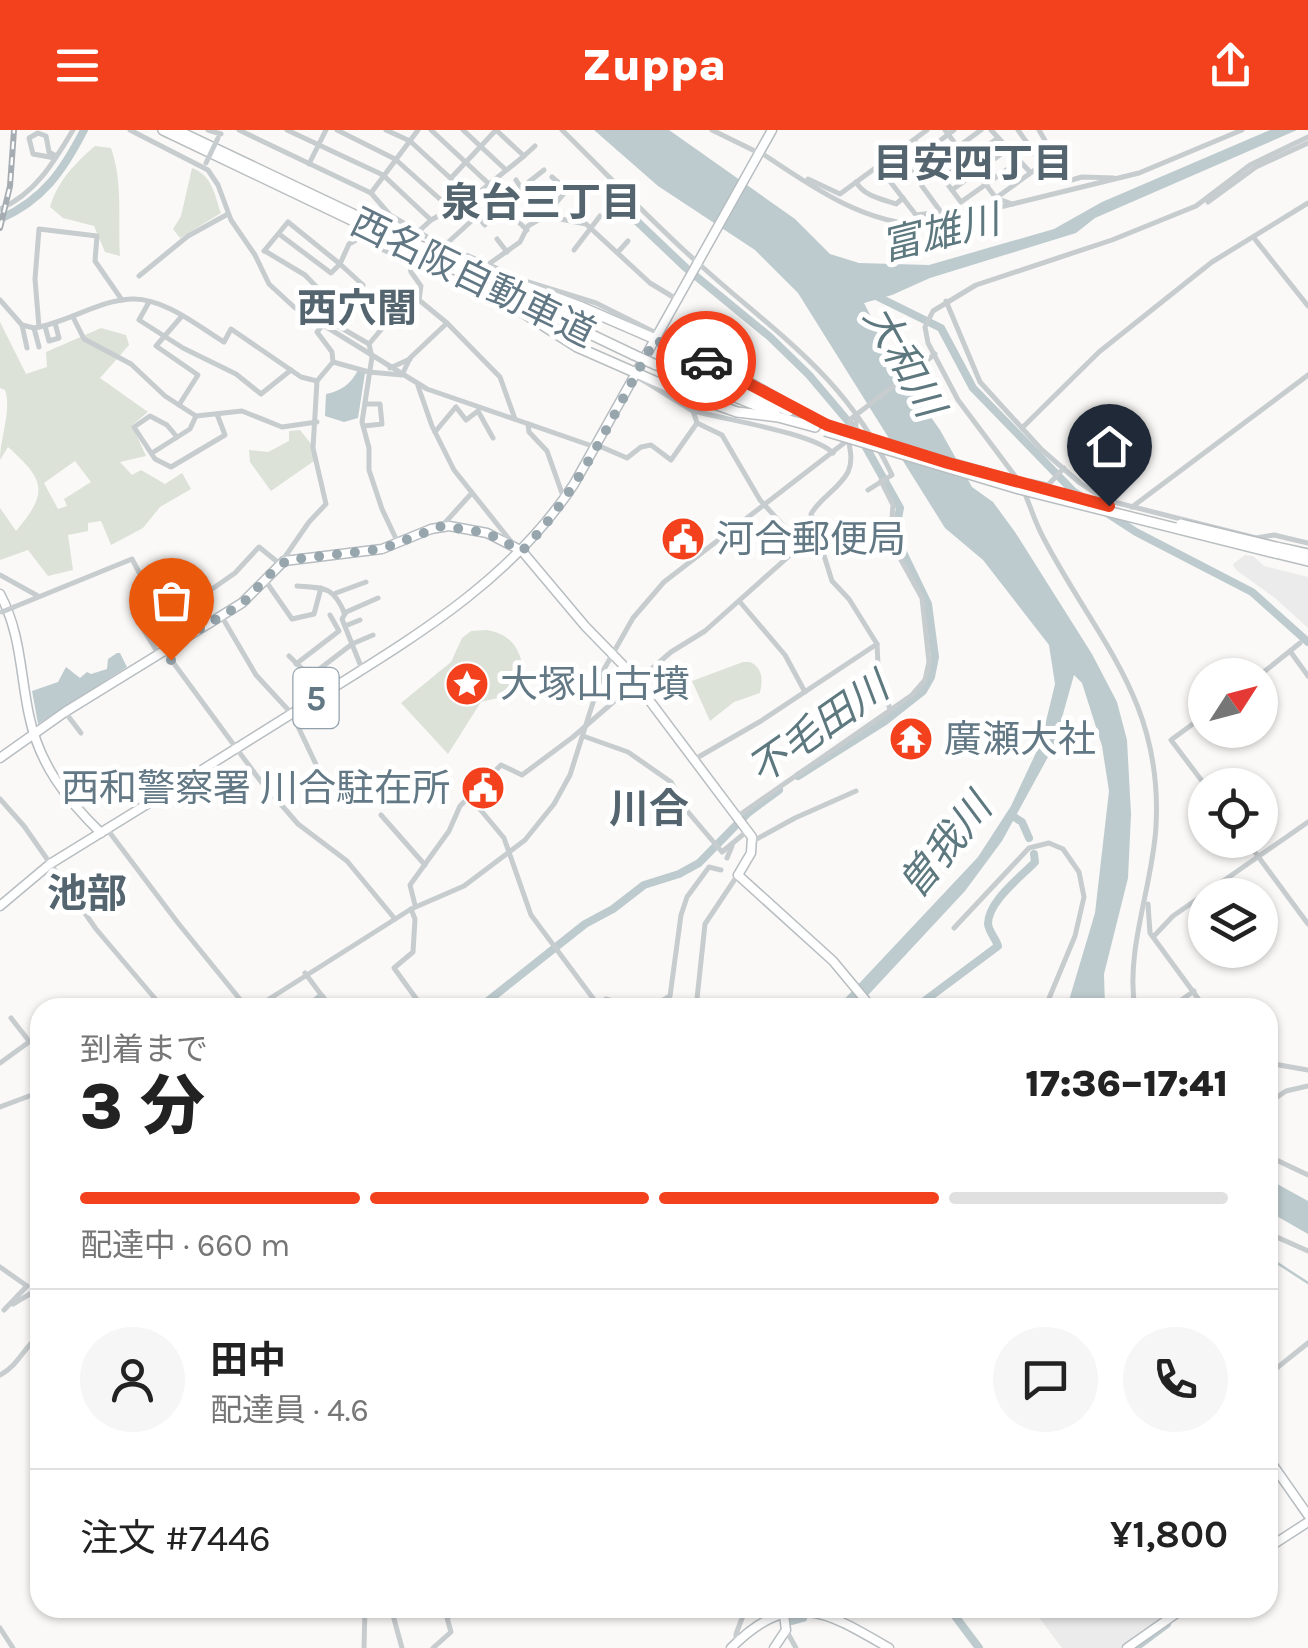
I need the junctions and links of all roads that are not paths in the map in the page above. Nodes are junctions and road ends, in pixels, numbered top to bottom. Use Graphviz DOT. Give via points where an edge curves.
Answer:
graph roads {
  1 [pos="72,130"];
  2 [pos="130,130"];
  3 [pos="162,130"];
  4 [pos="176,130"];
  5 [pos="208,130"];
  6 [pos="239,130"];
  7 [pos="288,130"];
  8 [pos="326,130"];
  9 [pos="337,130"];
  10 [pos="386,130"];
  11 [pos="418,130"];
  12 [pos="431,130"];
  13 [pos="463,130"];
  14 [pos="496,130"];
  15 [pos="562,130"];
  16 [pos="712,130"];
  17 [pos="772,130"];
  18 [pos="927,130"];
  19 [pos="981,130"];
  20 [pos="991,130"];
  21 [pos="1018,130"];
  22 [pos="1039,130"];
  23 [pos="1242,130"];
  24 [pos="949,132"];
  25 [pos="220,134"];
  26 [pos="998,138"];
  27 [pos="914,140"];
  28 [pos="1308,140"];
  29 [pos="410,141"];
  30 [pos="318,145"];
  31 [pos="480,146"];
  32 [pos="535,146"];
  33 [pos="958,147"];
  34 [pos="1008,149"];
  35 [pos="896,152"];
  36 [pos="924,152"];
  37 [pos="524,156"];
  38 [pos="1054,156"];
  39 [pos="56,157"];
  40 [pos="760,157"];
  41 [pos="396,158"];
  42 [pos="967,160"];
  43 [pos="1019,160"];
  44 [pos="466,162"];
  45 [pos="309,164"];
  46 [pos="1042,164"];
  47 [pos="205,165"];
  48 [pos="878,165"];
  49 [pos="933,165"];
  50 [pos="506,170"];
  51 [pos="544,170"];
  52 [pos="976,172"];
  53 [pos="1030,172"];
  54 [pos="383,175"];
  55 [pos="552,177"];
  56 [pos="450,178"];
  57 [pos="942,178"];
  58 [pos="1088,178"];
  59 [pos="1122,178"];
  60 [pos="516,180"];
  61 [pos="856,182"];
  62 [pos="490,184"];
  63 [pos="986,185"];
  64 [pos="522,188"];
  65 [pos="952,190"];
  66 [pos="1076,190"];
  67 [pos="371,193"];
  68 [pos="472,198"];
  69 [pos="904,198"];
  70 [pos="996,198"];
  71 [pos="1308,203"];
  72 [pos="1015,205"];
  73 [pos="0,209"];
  74 [pos="451,209"];
  75 [pos="506,209"];
  76 [pos="228,214"];
  77 [pos="512,215"];
  78 [pos="600,216"];
  79 [pos="543,217"];
  80 [pos="431,220"];
  81 [pos="392,221"];
  82 [pos="502,224"];
  83 [pos="485,225"];
  84 [pos="591,228"];
  85 [pos="527,230"];
  86 [pos="418,232"];
  87 [pos="279,234"];
  88 [pos="1254,238"];
  89 [pos="497,239"];
  90 [pos="628,241"];
  91 [pos="380,245"];
  92 [pos="574,250"];
  93 [pos="265,251"];
  94 [pos="506,252"];
  95 [pos="618,252"];
  96 [pos="442,254"];
  97 [pos="255,255"];
  98 [pos="313,262"];
  99 [pos="340,264"];
  100 [pos="698,264"];
  101 [pos="486,266"];
  102 [pos="305,275"];
  103 [pos="140,276"];
  104 [pos="0,300"];
  105 [pos="122,300"];
  106 [pos="418,300"];
  107 [pos="678,300"];
  108 [pos="946,301"];
  109 [pos="150,302"];
  110 [pos="332,304"];
  111 [pos="1308,306"];
  112 [pos="72,316"];
  113 [pos="182,316"];
  114 [pos="324,322"];
  115 [pos="55,323"];
  116 [pos="447,323"];
  117 [pos="22,325"];
  118 [pos="39,327"];
  119 [pos="166,336"];
  120 [pos="656,337"];
  121 [pos="369,344"];
  122 [pos="39,347"];
  123 [pos="27,348"];
  124 [pos="935,354"];
  125 [pos="372,356"];
  126 [pos="410,358"];
  127 [pos="333,362"];
  128 [pos="390,368"];
  129 [pos="291,370"];
  130 [pos="369,372"];
  131 [pos="636,374"];
  132 [pos="1308,375"];
  133 [pos="402,376"];
  134 [pos="317,381"];
  135 [pos="417,384"];
  136 [pos="366,404"];
  137 [pos="458,404"];
  138 [pos="179,405"];
  139 [pos="693,410"];
  140 [pos="217,414"];
  141 [pos="196,416"];
  142 [pos="515,419"];
  143 [pos="855,421"];
  144 [pos="317,422"];
  145 [pos="697,422"];
  146 [pos="528,424"];
  147 [pos="364,426"];
  148 [pos="820,426"];
  149 [pos="1022,428"];
  150 [pos="435,432"];
  151 [pos="177,436"];
  152 [pos="493,438"];
  153 [pos="848,440"];
  154 [pos="596,446"];
  155 [pos="833,453"];
  156 [pos="152,454"];
  157 [pos="1063,469"];
  158 [pos="1018,478"];
  159 [pos="881,482"];
  160 [pos="868,490"];
  161 [pos="470,494"];
  162 [pos="564,499"];
  163 [pos="764,506"];
  164 [pos="1132,507"];
  165 [pos="442,526"];
  166 [pos="816,532"];
  167 [pos="398,543"];
  168 [pos="513,544"];
  169 [pos="800,544"];
  170 [pos="289,549"];
  171 [pos="1307,550"];
  172 [pos="522,551"];
  173 [pos="301,558"];
  174 [pos="280,564"];
  175 [pos="0,575"];
  176 [pos="265,580"];
  177 [pos="366,582"];
  178 [pos="297,586"];
  179 [pos="320,588"];
  180 [pos="0,594"];
  181 [pos="334,594"];
  182 [pos="38,596"];
  183 [pos="152,597"];
  184 [pos="378,598"];
  185 [pos="740,602"];
  186 [pos="1,612"];
  187 [pos="344,613"];
  188 [pos="330,615"];
  189 [pos="222,616"];
  190 [pos="360,620"];
  191 [pos="345,626"];
  192 [pos="373,635"];
  193 [pos="1300,643"];
  194 [pos="352,644"];
  195 [pos="877,644"];
  196 [pos="1290,651"];
  197 [pos="161,652"];
  198 [pos="612,652"];
  199 [pos="289,656"];
  200 [pos="1278,661"];
  201 [pos="296,664"];
  202 [pos="362,669"];
  203 [pos="1308,676"];
  204 [pos="308,677"];
  205 [pos="635,681"];
  206 [pos="326,692"];
  207 [pos="806,692"];
  208 [pos="890,710"];
  209 [pos="65,712"];
  210 [pos="292,714"];
  211 [pos="585,727"];
  212 [pos="1188,728"];
  213 [pos="81,732"];
  214 [pos="34,736"];
  215 [pos="582,736"];
  216 [pos="238,747"];
  217 [pos="0,758"];
  218 [pos="695,760"];
  219 [pos="1192,768"];
  220 [pos="856,792"];
  221 [pos="469,796"];
  222 [pos="0,799"];
  223 [pos="341,804"];
  224 [pos="381,815"];
  225 [pos="742,822"];
  226 [pos="1308,822"];
  227 [pos="104,831"];
  228 [pos="732,842"];
  229 [pos="754,842"];
  230 [pos="1278,842"];
  231 [pos="510,854"];
  232 [pos="727,858"];
  233 [pos="1255,858"];
  234 [pos="1259,858"];
  235 [pos="50,864"];
  236 [pos="425,865"];
  237 [pos="721,870"];
  238 [pos="738,874"];
  239 [pos="1148,890"];
  240 [pos="0,906"];
  241 [pos="413,907"];
  242 [pos="394,919"];
  243 [pos="1308,924"];
  244 [pos="954,928"];
  245 [pos="1154,936"];
  246 [pos="305,973"];
  247 [pos="1194,990"];
  248 [pos="155,998"];
  249 [pos="239,998"];
  250 [pos="269,998"];
  251 [pos="324,998"];
  252 [pos="416,998"];
  253 [pos="592,998"];
  254 [pos="667,998"];
  255 [pos="697,998"];
  256 [pos="864,998"];
  257 [pos="1049,998"];
  258 [pos="1134,998"];
  259 [pos="1183,998"];
  260 [pos="1199,998"];
  261 [pos="11,1018"];
  262 [pos="30,1042"];
  263 [pos="0,1063"];
  264 [pos="1278,1065"];
  265 [pos="1308,1070"];
  266 [pos="1308,1086"];
  267 [pos="30,1096"];
  268 [pos="1278,1096"];
  269 [pos="0,1107"];
  270 [pos="1278,1161"];
  271 [pos="1308,1175"];
  272 [pos="1278,1238"];
  273 [pos="1308,1251"];
  274 [pos="0,1267"];
  275 [pos="30,1294"];
  276 [pos="2,1311"];
  277 [pos="30,1343"];
  278 [pos="1308,1343"];
  279 [pos="1278,1368"];
  280 [pos="0,1375"];
  281 [pos="1278,1473"];
  282 [pos="1308,1518"];
  283 [pos="1278,1540"];
  284 [pos="365,1618"];
  285 [pos="393,1618"];
  286 [pos="446,1618"];
  287 [pos="742,1618"];
  288 [pos="774,1618"];
  289 [pos="782,1618"];
  290 [pos="834,1618"];
  291 [pos="1169,1618"];
  292 [pos="0,1628"];
  293 [pos="786,1630"];
  294 [pos="439,1641"];
  295 [pos="736,1643"];
  296 [pos="13,1648"];
  297 [pos="364,1648"];
  298 [pos="402,1648"];
  299 [pos="433,1648"];
  300 [pos="444,1648"];
  301 [pos="774,1648"];
  302 [pos="796,1648"];
  303 [pos="889,1648"];
  304 [pos="1127,1648"];
  1 -- 39 [label="street"];
  2 -- 47 [label="street"];
  3 -- 96 [label="highway, 西名阪自動車道"];
  4 -- 96 [label="highway, 西名阪自動車道"];
  5 -- 25 [label="street"];
  6 -- 45 [label="street"];
  7 -- 30 [label="street"];
  8 -- 30 [label="street"];
  9 -- 41 [label="street"];
  10 -- 29 [label="street"];
  11 -- 29 [label="street"];
  12 -- 44 [label="street"];
  13 -- 31 [label="street"];
  14 -- 31 [label="street"];
  14 -- 37 [label="street"];
  15 -- 100 [label="street"];
  16 -- 40 [label="street"];
  17 -- 40 [label="main road, 5"];
  18 -- 27 [label="street"];
  19 -- 33 [label="street"];
  20 -- 26 [label="street"];
  21 -- 46 [label="street"];
  22 -- 38 [label="street"];
  23 -- 59 [label="street"];
  24 -- 33 [label="street"];
  24 -- 36 [label="street"];
  25 -- 47 [label="street, bridge"];
  26 -- 34 [label="street"];
  26 -- 42 [label="street"];
  27 -- 35 [label="street"];
  27 -- 36 [label="street"];
  28 -- 108 [label="street" via="1216,198"];
  29 -- 41 [label="street"];
  29 -- 56 [label="street"];
  30 -- 45 [label="street"];
  30 -- 54 [label="street"];
  31 -- 44 [label="street"];
  31 -- 50 [label="street"];
  32 -- 37 [label="street"];
  33 -- 42 [label="street"];
  33 -- 49 [label="street"];
  34 -- 43 [label="street"];
  34 -- 52 [label="street"];
  35 -- 48 [label="street"];
  35 -- 69 [label="street" via="941,212 916,215"];
  36 -- 49 [label="street"];
  37 -- 50 [label="street"];
  38 -- 46 [label="street"];
  38 -- 58 [label="street" via="1068,181"];
  39 -- 39 [label="street" via="33,154 30,138 46,136"];
  39 -- 73 [label="street" via="37,184"];
  40 -- 61 [label="street" via="835,193"];
  40 -- 72 [label="street" via="892,223 928,225"];
  40 -- 100 [label="main road, 5"];
  41 -- 54 [label="street"];
  41 -- 74 [label="street"];
  42 -- 52 [label="street"];
  42 -- 57 [label="street"];
  43 -- 53 [label="street"];
  43 -- 63 [label="street"];
  44 -- 56 [label="street"];
  44 -- 62 [label="street"];
  45 -- 67 [label="street"];
  46 -- 53 [label="street"];
  47 -- 76 [label="street"];
  48 -- 61 [label="street"];
  48 -- 69 [label="street"];
  49 -- 57 [label="street"];
  50 -- 62 [label="street"];
  51 -- 64 [label="street"];
  52 -- 63 [label="street"];
  52 -- 65 [label="street"];
  53 -- 70 [label="street"];
  54 -- 67 [label="street"];
  54 -- 80 [label="street"];
  55 -- 79 [label="street" via="567,190"];
  56 -- 68 [label="street"];
  57 -- 65 [label="street"];
  58 -- 59 [label="street"];
  58 -- 66 [label="street"];
  59 -- 66 [label="street"];
  60 -- 64 [label="street"];
  61 -- 69 [label="street" via="876,198 896,204"];
  62 -- 68 [label="street"];
  63 -- 65 [label="street" via="961,202"];
  63 -- 70 [label="street"];
  64 -- 79 [label="street"];
  66 -- 72 [label="street"];
  67 -- 81 [label="street"];
  68 -- 74 [label="street"];
  70 -- 72 [label="street"];
  71 -- 88 [label="street"];
  74 -- 80 [label="street"];
  75 -- 77 [label="street"];
  76 -- 97 [label="street"];
  76 -- 103 [label="street" via="188,236"];
  77 -- 82 [label="street"];
  77 -- 85 [label="street"];
  78 -- 84 [label="street"];
  79 -- 84 [label="street"];
  79 -- 85 [label="street"];
  80 -- 86 [label="street"];
  81 -- 86 [label="street"];
  81 -- 91 [label="street, bridge"];
  83 -- 96 [label="street" via="477,216"];
  84 -- 92 [label="street"];
  84 -- 95 [label="street"];
  85 -- 94 [label="street"];
  86 -- 96 [label="street"];
  87 -- 93 [label="street"];
  87 -- 98 [label="street"];
  87 -- 99 [label="street" via="288,222"];
  88 -- 111 [label="street"];
  88 -- 149 [label="street" via="1212,262 1099,352"];
  89 -- 94 [label="street"];
  90 -- 95 [label="street"];
  91 -- 99 [label="street" via="358,238"];
  91 -- 106 [label="street" via="410,261 421,286"];
  93 -- 97 [label="street"];
  93 -- 102 [label="street"];
  94 -- 101 [label="street"];
  95 -- 107 [label="street"];
  96 -- 101 [label="street"];
  96 -- 120 [label="highway"];
  96 -- 131 [label="highway" via="452,273"];
  96 -- 148 [label="highway, 西名阪自動車道, bridge" via="636,352"];
  97 -- 114 [label="street" via="278,295"];
  98 -- 99 [label="street" via="332,273"];
  98 -- 102 [label="street"];
  99 -- 110 [label="street" via="363,285"];
  100 -- 107 [label="main road, 5"];
  100 -- 143 [label="street" via="811,359"];
  101 -- 120 [label="street" via="596,303"];
  102 -- 110 [label="street"];
  104 -- 117 [label="street"];
  105 -- 109 [label="street"];
  105 -- 112 [label="street"];
  105 -- 118 [label="street" via="95,261 96,236 39,229"];
  106 -- 116 [label="street"];
  106 -- 121 [label="street"];
  107 -- 120 [label="main road, 5"];
  108 -- 124 [label="street" via="925,327"];
  108 -- 149 [label="street" via="976,376"];
  109 -- 113 [label="street"];
  109 -- 119 [label="street" via="139,320"];
  110 -- 114 [label="street"];
  112 -- 115 [label="street"];
  112 -- 138 [label="street" via="84,339 131,364"];
  113 -- 119 [label="street"];
  113 -- 129 [label="street" via="224,342 232,329"];
  114 -- 121 [label="street"];
  114 -- 125 [label="street"];
  114 -- 127 [label="street" via="318,332"];
  115 -- 118 [label="street"];
  115 -- 118 [label="street" via="59,338 49,342"];
  116 -- 126 [label="street"];
  116 -- 142 [label="street" via="500,377"];
  117 -- 118 [label="street"];
  117 -- 123 [label="street"];
  118 -- 122 [label="street"];
  119 -- 129 [label="street" via="261,394"];
  119 -- 138 [label="street" via="156,346 198,375"];
  120 -- 131 [label="main road, 5"];
  120 -- 148 [label="highway"];
  121 -- 125 [label="street"];
  124 -- 143 [label="street"];
  124 -- 158 [label="street" via="958,400"];
  125 -- 128 [label="street"];
  125 -- 130 [label="street"];
  126 -- 128 [label="street"];
  126 -- 133 [label="street"];
  127 -- 130 [label="street"];
  127 -- 134 [label="street"];
  128 -- 133 [label="street"];
  129 -- 134 [label="street"];
  130 -- 133 [label="street"];
  130 -- 136 [label="street"];
  131 -- 139 [label="street"];
  131 -- 148 [label="highway" via="712,405"];
  131 -- 154 [label="main road, 5"];
  132 -- 164 [label="street"];
  133 -- 135 [label="street"];
  134 -- 144 [label="street"];
  135 -- 137 [label="street"];
  135 -- 150 [label="street"];
  136 -- 147 [label="street"];
  136 -- 147 [label="street" via="380,404 382,424"];
  137 -- 142 [label="street"];
  137 -- 150 [label="street"];
  137 -- 152 [label="street" via="466,420 478,412"];
  138 -- 141 [label="street"];
  139 -- 145 [label="street"];
  139 -- 155 [label="street" via="776,429"];
  140 -- 141 [label="street"];
  140 -- 144 [label="street" via="242,412 282,427"];
  140 -- 156 [label="street" via="225,435 171,466"];
  141 -- 151 [label="street" via="190,430"];
  142 -- 146 [label="street"];
  143 -- 153 [label="street"];
  143 -- 159 [label="street" via="892,474"];
  144 -- 170 [label="street" via="313,448 326,504"];
  145 -- 154 [label="street" via="671,460 652,445 627,458"];
  145 -- 163 [label="street" via="722,435"];
  146 -- 154 [label="street"];
  146 -- 162 [label="street" via="547,452"];
  147 -- 167 [label="street" via="368,470"];
  148 -- 171 [label="highway, 西名阪自動車道, bridge" via="1276,550"];
  149 -- 157 [label="street"];
  150 -- 161 [label="street"];
  151 -- 156 [label="street"];
  151 -- 156 [label="street" via="150,416 134,426"];
  153 -- 155 [label="street"];
  153 -- 166 [label="street" via="848,471 812,511"];
  154 -- 162 [label="main road, 5"];
  155 -- 163 [label="street"];
  157 -- 158 [label="street" via="1048,485"];
  157 -- 164 [label="street" via="1099,496"];
  158 -- 239 [label="street" via="1045,542 1108,643 1140,712 1155,788"];
  159 -- 160 [label="street"];
  159 -- 208 [label="street" via="893,504 896,549 922,598 930,651 921,686"];
  161 -- 165 [label="street"];
  161 -- 168 [label="street"];
  162 -- 172 [label="main road, 5"];
  163 -- 169 [label="street"];
  163 -- 198 [label="street" via="664,582"];
  164 -- 171 [label="street" via="1256,538 1274,535"];
  165 -- 167 [label="main road"];
  165 -- 168 [label="main road" via="479,530"];
  166 -- 169 [label="street"];
  166 -- 195 [label="street" via="832,582"];
  167 -- 173 [label="main road"];
  168 -- 172 [label="main road"];
  169 -- 185 [label="street"];
  170 -- 173 [label="street"];
  170 -- 174 [label="street"];
  172 -- 198 [label="main road"];
  172 -- 202 [label="main road, 5" via="446,614"];
  173 -- 174 [label="main road"];
  174 -- 176 [label="main road"];
  174 -- 183 [label="street" via="260,548 202,596 193,578"];
  175 -- 182 [label="street"];
  176 -- 179 [label="street" via="292,619 314,614"];
  176 -- 189 [label="main road"];
  177 -- 181 [label="street"];
  178 -- 179 [label="street"];
  179 -- 181 [label="street"];
  180 -- 214 [label="main road" via="18,639"];
  181 -- 187 [label="street"];
  182 -- 183 [label="street" via="132,560"];
  182 -- 186 [label="street, bridge"];
  183 -- 197 [label="street" via="132,613"];
  184 -- 187 [label="street"];
  185 -- 205 [label="street"];
  185 -- 207 [label="street" via="786,655"];
  187 -- 191 [label="street"];
  188 -- 201 [label="street" via="338,631"];
  189 -- 197 [label="main road"];
  189 -- 210 [label="street" via="253,671"];
  190 -- 191 [label="street"];
  191 -- 194 [label="street"];
  192 -- 194 [label="street"];
  193 -- 196 [label="street"];
  194 -- 202 [label="street"];
  194 -- 204 [label="street"];
  195 -- 207 [label="street"];
  195 -- 208 [label="street"];
  196 -- 200 [label="street"];
  196 -- 203 [label="street"];
  197 -- 209 [label="main road"];
  197 -- 216 [label="street"];
  198 -- 205 [label="main road"];
  198 -- 211 [label="street"];
  199 -- 201 [label="street"];
  201 -- 204 [label="street"];
  202 -- 206 [label="main road, 5"];
  204 -- 206 [label="street"];
  205 -- 211 [label="street"];
  205 -- 218 [label="main road"];
  206 -- 210 [label="main road, 5"];
  207 -- 218 [label="street"];
  208 -- 225 [label="street"];
  209 -- 213 [label="street"];
  209 -- 214 [label="main road"];
  210 -- 216 [label="main road, 5"];
  210 -- 223 [label="street"];
  211 -- 215 [label="street"];
  211 -- 221 [label="street" via="522,775 500,764"];
  212 -- 219 [label="street" via="1171,740"];
  214 -- 217 [label="main road"];
  214 -- 227 [label="main road" via="67,798"];
  215 -- 228 [label="street" via="659,772 718,847"];
  215 -- 231 [label="street" via="554,804"];
  216 -- 227 [label="main road, 5"];
  216 -- 242 [label="street" via="298,824 347,861"];
  218 -- 225 [label="main road"];
  220 -- 229 [label="street"];
  221 -- 231 [label="street"];
  221 -- 236 [label="street"];
  222 -- 235 [label="street"];
  224 -- 236 [label="street"];
  225 -- 228 [label="street"];
  225 -- 229 [label="main road"];
  226 -- 230 [label="street"];
  227 -- 235 [label="main road, 5"];
  227 -- 249 [label="street"];
  228 -- 232 [label="street"];
  229 -- 238 [label="main road"];
  231 -- 241 [label="street" via="464,886"];
  231 -- 253 [label="street" via="531,915"];
  233 -- 245 [label="street"];
  234 -- 243 [label="street"];
  235 -- 240 [label="main road, 5"];
  235 -- 248 [label="street"];
  236 -- 241 [label="street" via="410,885"];
  237 -- 254 [label="street" via="709,867 687,897"];
  238 -- 255 [label="street" via="705,924"];
  238 -- 256 [label="main road"];
  239 -- 245 [label="street"];
  239 -- 258 [label="street" via="1133,964"];
  241 -- 242 [label="street"];
  241 -- 252 [label="street" via="413,952 394,968"];
  242 -- 246 [label="street"];
  244 -- 257 [label="street" via="1028,848 1049,843 1064,849 1080,872 1084,897"];
  245 -- 247 [label="street"];
  246 -- 250 [label="street"];
  246 -- 251 [label="street"];
  247 -- 259 [label="street"];
  247 -- 260 [label="street"];
  261 -- 262 [label="street"];
  262 -- 263 [label="street"];
  264 -- 265 [label="street"];
  266 -- 268 [label="street"];
  267 -- 269 [label="street"];
  270 -- 271 [label="street"];
  272 -- 273 [label="street"];
  274 -- 276 [label="street" via="27,1286"];
  275 -- 276 [label="street"];
  277 -- 280 [label="street"];
  278 -- 279 [label="street"];
  281 -- 282 [label="main road"];
  282 -- 283 [label="main road"];
  284 -- 297 [label="street"];
  285 -- 298 [label="street"];
  286 -- 294 [label="street" via="451,1632"];
  287 -- 295 [label="street"];
  288 -- 295 [label="main road"];
  289 -- 293 [label="main road"];
  290 -- 303 [label="main road"];
  291 -- 304 [label="main road"];
  292 -- 296 [label="street"];
  293 -- 301 [label="main road"];
  293 -- 302 [label="street"];
  294 -- 299 [label="street"];
  294 -- 300 [label="street"];
}
